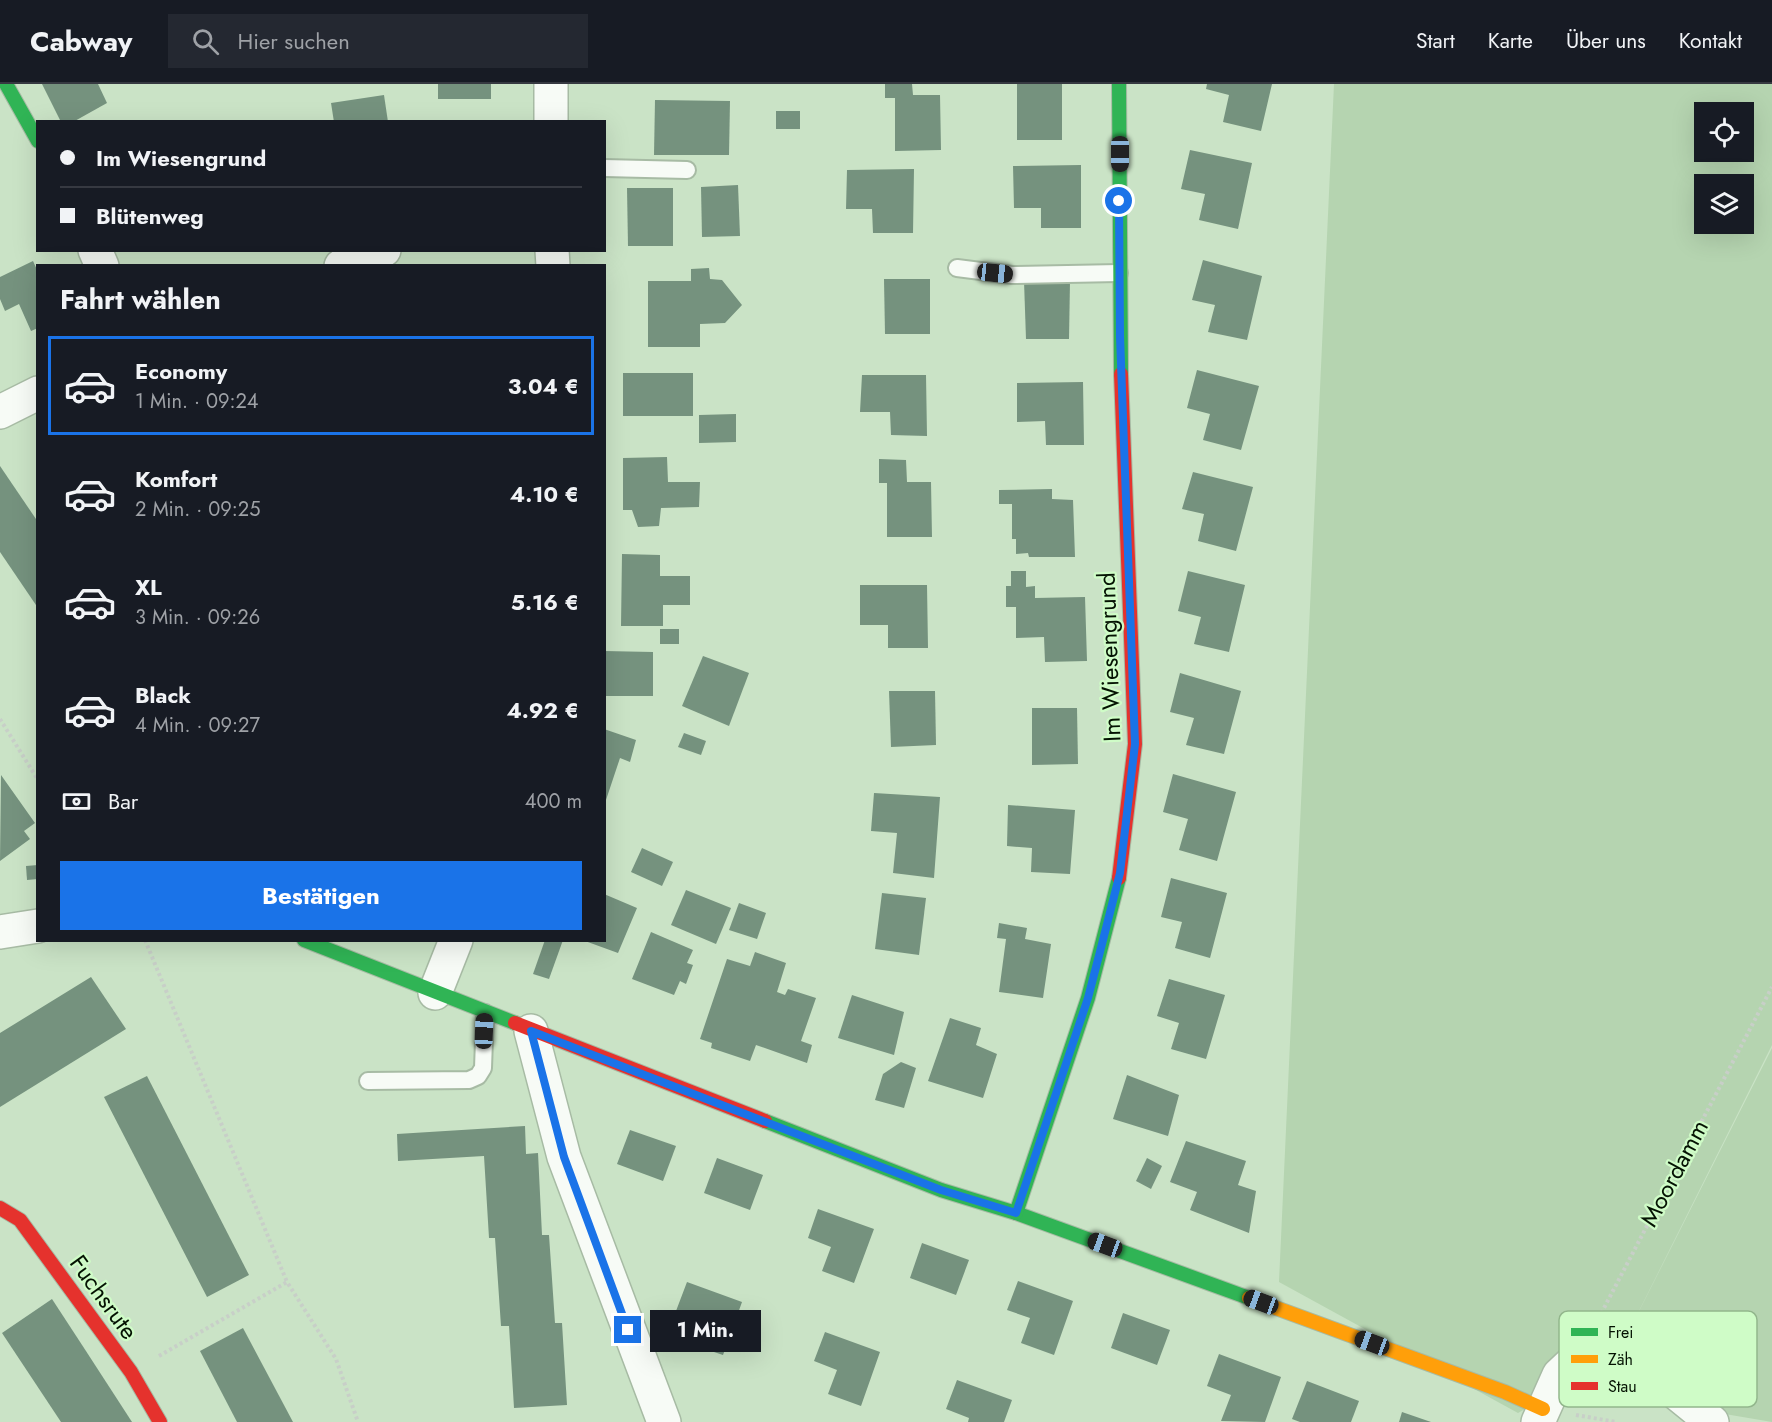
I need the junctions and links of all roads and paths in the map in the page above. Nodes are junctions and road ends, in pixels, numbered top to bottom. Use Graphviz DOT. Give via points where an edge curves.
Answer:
graph roads {
  1 [pos="6,84"];
  2 [pos="551,84"];
  3 [pos="1119,84"];
  4 [pos="551,120"];
  5 [pos="36,137"];
  6 [pos="606,168"];
  7 [pos="687,170"];
  8 [pos="379,252"];
  9 [pos="346,264"];
  10 [pos="957,268"];
  11 [pos="1119,273"];
  12 [pos="36,394"];
  13 [pos="0,412"];
  14 [pos="0,719"];
  15 [pos="36,777"];
  16 [pos="36,926"];
  17 [pos="0,932"];
  18 [pos="146,942"];
  19 [pos="309,942"];
  20 [pos="455,942"];
  21 [pos="1772,987"];
  22 [pos="435,993"];
  23 [pos="485,1013"];
  24 [pos="531,1031"];
  25 [pos="368,1081"];
  26 [pos="0,1208"];
  27 [pos="1016,1213"];
  28 [pos="287,1282"];
  29 [pos="1601,1311"];
  30 [pos="131,1372"];
  31 [pos="1559,1375"];
  32 [pos="1693,1407"];
  33 [pos="1541,1415"];
  34 [pos="160,1422"];
  35 [pos="358,1422"];
  36 [pos="664,1422"];
  37 [pos="1616,1422"];
  38 [pos="1712,1422"];
  1 -- 5 [label="street"];
  2 -- 4 [label="street"];
  3 -- 11 [label="street, Im Wiesengrund"];
  6 -- 7 [label="lane"];
  8 -- 9 [label="street"];
  10 -- 11 [label="lane" via="1012,275"];
  11 -- 27 [label="street, Im Wiesengrund" via="1135,744 1120,873 1088,998"];
  12 -- 13 [label="street"];
  14 -- 15 [label="path"];
  16 -- 17 [label="street"];
  18 -- 28 [label="path"];
  19 -- 22 [label="street"];
  20 -- 22 [label="street"];
  21 -- 29 [label="path, Moordamm"];
  22 -- 23 [label="street"];
  23 -- 24 [label="street"];
  23 -- 25 [label="lane" via="483,1068 478,1076 469,1080"];
  24 -- 27 [label="street" via="941,1190"];
  24 -- 36 [label="street" via="564,1157"];
  26 -- 30 [label="street, Fuchsrute" via="20,1220"];
  27 -- 33 [label="street" via="1505,1392"];
  28 -- 30 [label="path"];
  28 -- 35 [label="path" via="336,1359"];
  30 -- 34 [label="street, Fuchsrute"];
  31 -- 33 [label="street"];
  32 -- 38 [label="street"];
  33 -- 37 [label="path"];
}
